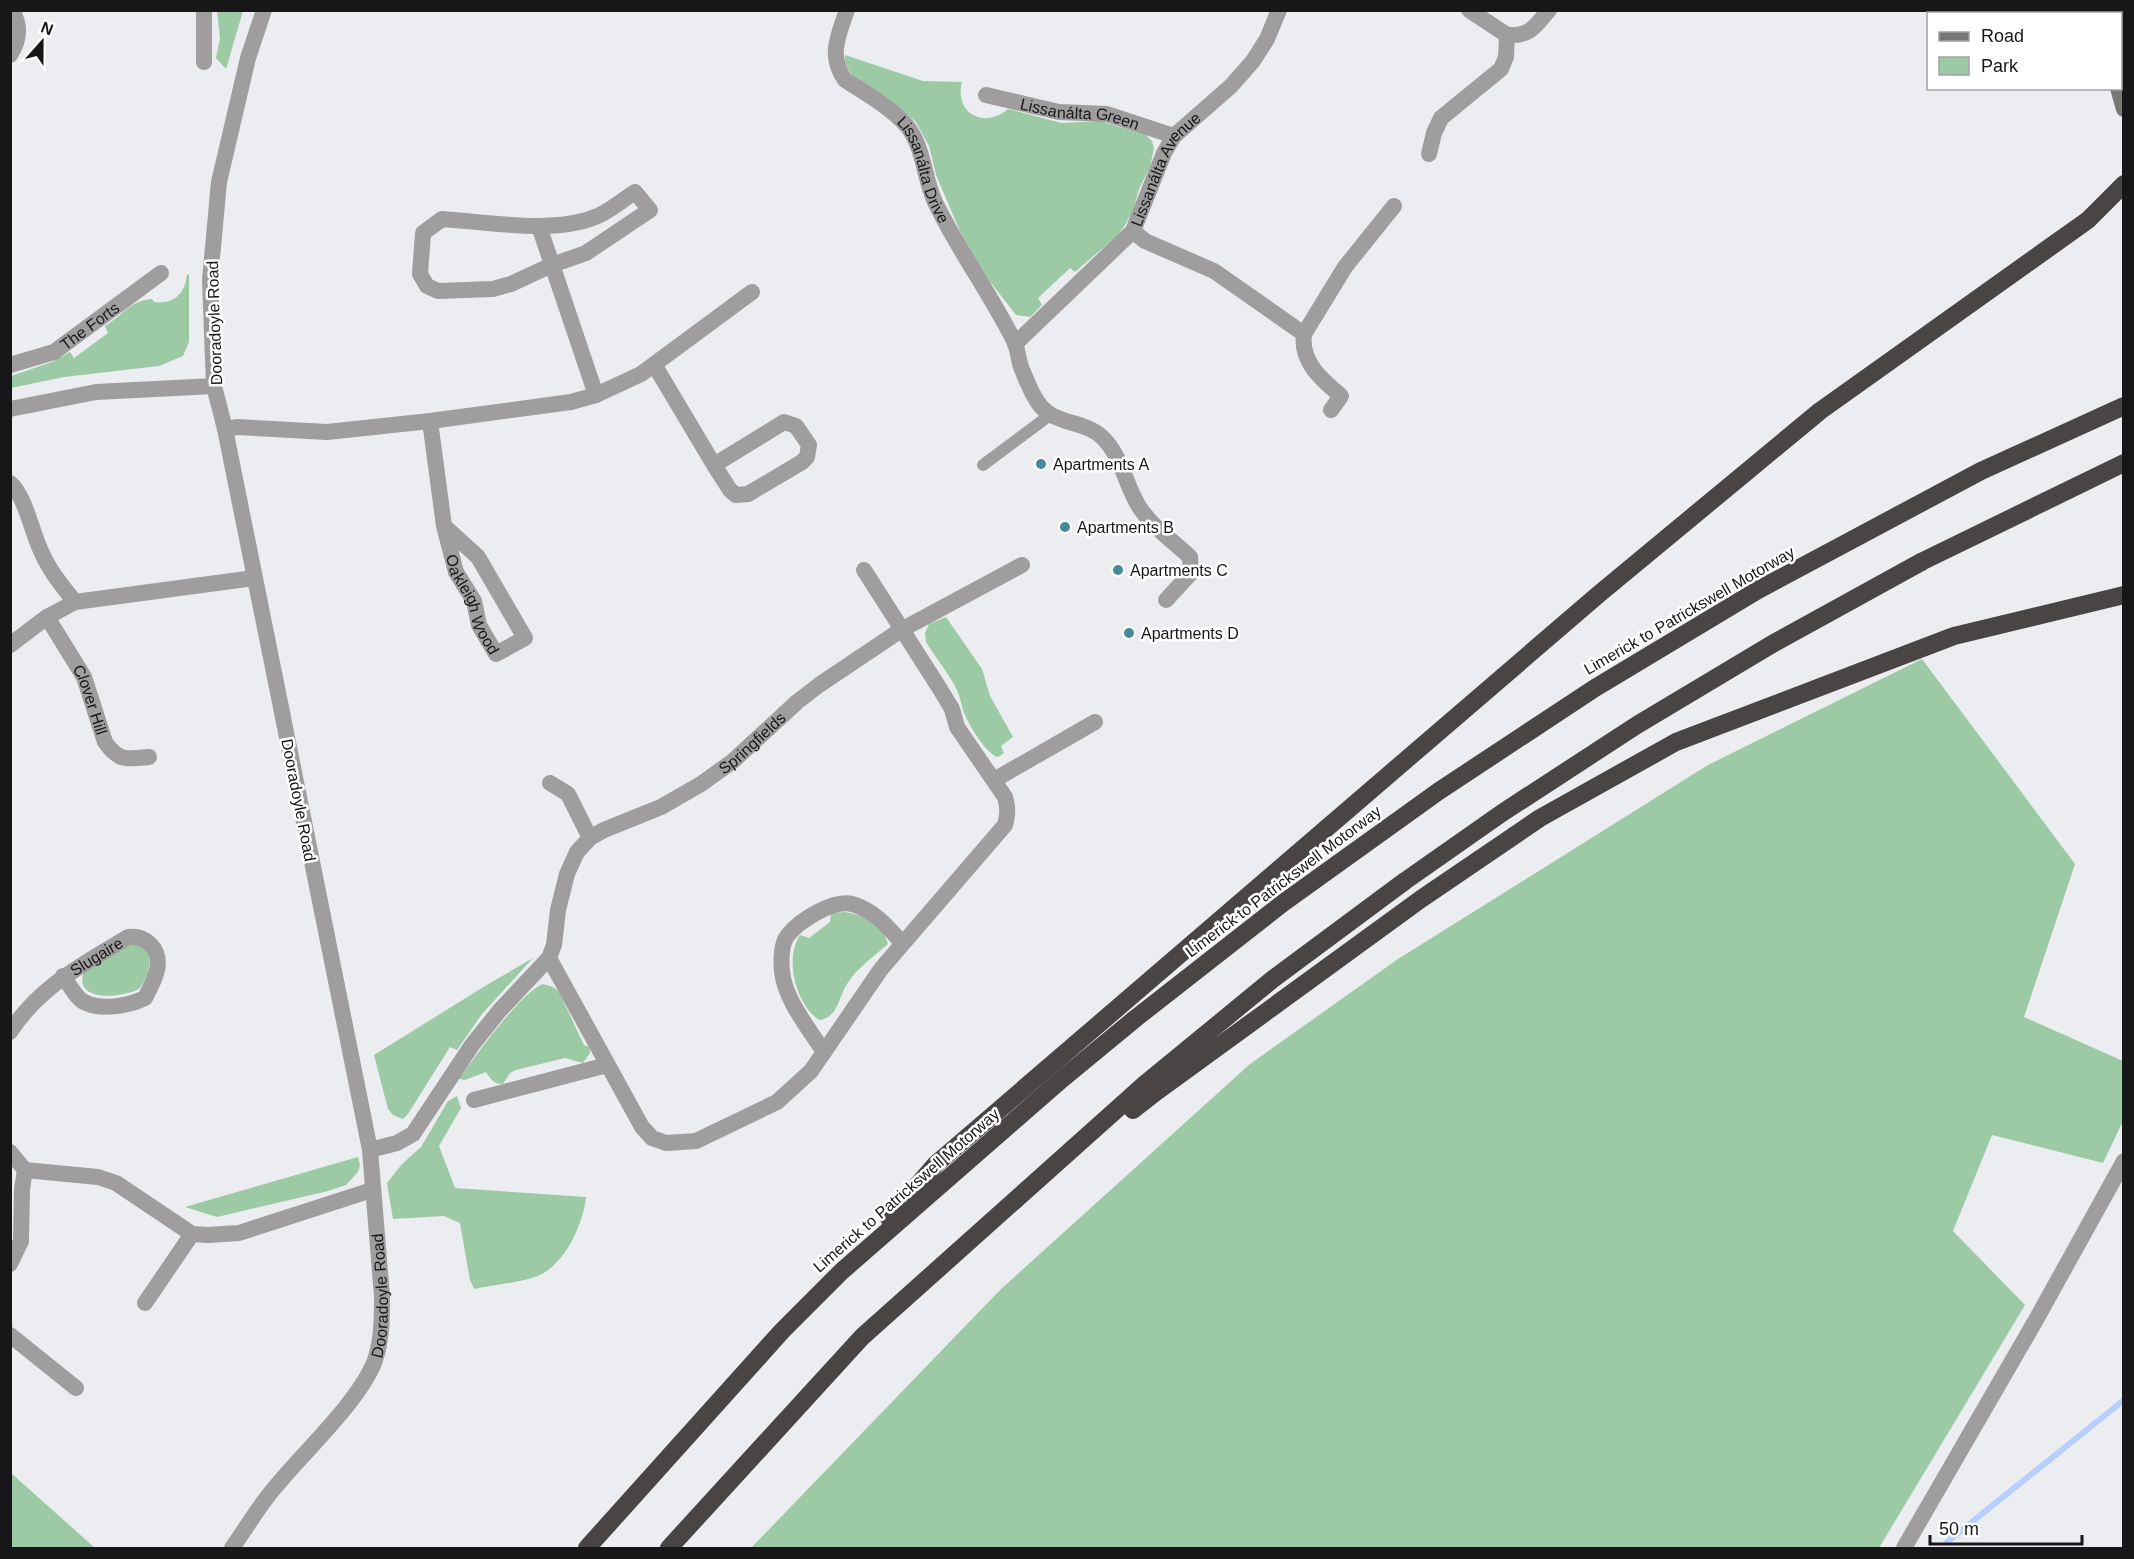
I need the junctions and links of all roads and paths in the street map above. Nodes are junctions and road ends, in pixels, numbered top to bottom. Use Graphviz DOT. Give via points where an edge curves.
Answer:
graph roads {
  1 [pos="12,10"];
  2 [pos="204,10"];
  3 [pos="264,10"];
  4 [pos="847,10"];
  5 [pos="1279,10"];
  6 [pos="1469,10"];
  7 [pos="1549,10"];
  8 [pos="1507,35"];
  9 [pos="10,55"];
  10 [pos="204,62"];
  11 [pos="2119,90"];
  12 [pos="986,95"];
  13 [pos="2124,109"];
  14 [pos="1174,136"];
  15 [pos="1429,154"];
  16 [pos="2124,184"];
  17 [pos="1394,206"];
  18 [pos="539,226"];
  19 [pos="1133,231"];
  20 [pos="552,265"];
  21 [pos="161,273"];
  22 [pos="752,292"];
  23 [pos="1304,334"];
  24 [pos="1015,344"];
  25 [pos="10,365"];
  26 [pos="655,366"];
  27 [pos="214,386"];
  28 [pos="596,395"];
  29 [pos="2124,406"];
  30 [pos="10,409"];
  31 [pos="1330,411"];
  32 [pos="1050,415"];
  33 [pos="430,421"];
  34 [pos="225,429"];
  35 [pos="2124,463"];
  36 [pos="714,465"];
  37 [pos="983,465"];
  38 [pos="10,483"];
  39 [pos="444,526"];
  40 [pos="1022,565"];
  41 [pos="864,570"];
  42 [pos="254,578"];
  43 [pos="2124,595"];
  44 [pos="1166,600"];
  45 [pos="75,602"];
  46 [pos="47,617"];
  47 [pos="901,630"];
  48 [pos="10,645"];
  49 [pos="1095,722"];
  50 [pos="149,757"];
  51 [pos="994,780"];
  52 [pos="550,783"];
  53 [pos="590,838"];
  54 [pos="902,943"];
  55 [pos="549,958"];
  56 [pos="63,976"];
  57 [pos="10,1032"];
  58 [pos="824,1052"];
  59 [pos="607,1065"];
  60 [pos="474,1100"];
  61 [pos="370,1150"];
  62 [pos="10,1152"];
  63 [pos="2124,1161"];
  64 [pos="25,1170"];
  65 [pos="372,1190"];
  66 [pos="192,1234"];
  67 [pos="10,1264"];
  68 [pos="842,1271"];
  69 [pos="929,1277"];
  70 [pos="145,1303"];
  71 [pos="10,1335"];
  72 [pos="76,1388"];
  73 [pos="232,1548"];
  74 [pos="587,1548"];
  75 [pos="669,1548"];
  76 [pos="1904,1548"];
  1 -- 9 [label="street" via="18,22 17,44"];
  2 -- 10 [label="street"];
  3 -- 27 [label="street, Dooradoyle Road" via="248,58 219,182 210,280"];
  4 -- 24 [label="street, Lissanálta Drive" via="835,44 839,71 911,132 936,204"];
  5 -- 14 [label="street, Lissanálta Avenue" via="1253,61"];
  6 -- 8 [label="street"];
  7 -- 8 [label="street" via="1530,32"];
  8 -- 15 [label="street" via="1501,69 1441,118"];
  11 -- 13 [label="main road"];
  12 -- 14 [label="street, Lissanálta Green" via="1059,112 1107,114"];
  14 -- 19 [label="street, Lissanálta Avenue"];
  16 -- 68 [label="highway" via="2088,220 1820,411 1591,602 936,1164"];
  17 -- 23 [label="street" via="1345,267"];
  18 -- 20 [label="street"];
  18 -- 20 [label="street" via="596,217 635,192 650,210 586,253"];
  18 -- 20 [label="street" via="442,219 423,233 420,274 427,286 438,291 493,289"];
  19 -- 23 [label="street, Lissanálta Avenue" via="1145,241 1214,271"];
  19 -- 24 [label="street"];
  20 -- 28 [label="street"];
  21 -- 25 [label="street, The Forts" via="54,352"];
  22 -- 26 [label="street"];
  23 -- 31 [label="street" via="1302,342 1312,368 1341,396"];
  24 -- 32 [label="street, Lissanálta Drive" via="1032,393"];
  26 -- 28 [label="street"];
  26 -- 36 [label="street"];
  27 -- 30 [label="street" via="96,392"];
  27 -- 34 [label="street, Dooradoyle Road"];
  28 -- 33 [label="street"];
  29 -- 68 [label="highway, Limerick to Patrickswell Motorway" via="1981,471 1758,590 1595,688 1439,791 1283,903 1136,1018"];
  32 -- 37 [label="lane"];
  32 -- 44 [label="street" via="1101,436 1117,459 1139,507 1190,557 1191,573"];
  33 -- 34 [label="street" via="327,432"];
  33 -- 39 [label="street, Oakleigh Wood"];
  34 -- 42 [label="street, Dooradoyle Road"];
  35 -- 69 [label="highway" via="1923,561 1774,643 1637,725 1502,813 1264,986 1145,1084"];
  36 -- 36 [label="street" via="730,490 744,496 802,462 809,445 796,426 784,422"];
  38 -- 45 [label="street" via="21,496 43,556"];
  39 -- 39 [label="street, Oakleigh Wood" via="456,572 474,602 479,625 496,654 525,638 478,557"];
  40 -- 47 [label="street, Springfields"];
  41 -- 47 [label="street"];
  42 -- 45 [label="street"];
  42 -- 61 [label="street, Dooradoyle Road"];
  43 -- 69 [label="highway" via="1954,636 1677,742 1540,818 1420,899 1156,1092"];
  45 -- 46 [label="street"];
  46 -- 48 [label="street"];
  46 -- 50 [label="street, Clover Hill" via="84,677 111,750 126,759"];
  47 -- 51 [label="street" via="952,709 957,727"];
  47 -- 53 [label="street, Springfields" via="814,688 733,761 701,784 661,807"];
  49 -- 51 [label="street"];
  51 -- 54 [label="street" via="1008,808 1005,825"];
  52 -- 53 [label="street" via="568,794"];
  53 -- 55 [label="street, Springfields" via="577,852 567,874"];
  54 -- 58 [label="street"];
  54 -- 58 [label="street" via="872,912 844,903 833,904 809,917 788,935 782,954 785,987"];
  55 -- 59 [label="street"];
  55 -- 61 [label="street" via="472,1045 413,1134"];
  56 -- 56 [label="street, Slugaire" via="136,936 150,943 158,961 145,998 120,1006 82,1002"];
  56 -- 57 [label="street, Slugaire" via="37,998"];
  58 -- 59 [label="street" via="811,1071 777,1102 696,1141 680,1143 652,1138"];
  59 -- 60 [label="street"];
  61 -- 65 [label="street, Dooradoyle Road"];
  62 -- 64 [label="street"];
  63 -- 76 [label="street"];
  64 -- 66 [label="street" via="98,1177 116,1183"];
  64 -- 67 [label="street" via="21,1241"];
  65 -- 66 [label="street" via="239,1233"];
  65 -- 73 [label="street, Dooradoyle Road" via="382,1304 375,1360 356,1394 274,1488"];
  66 -- 70 [label="street"];
  68 -- 74 [label="highway, Limerick to Patrickswell Motorway" via="782,1331"];
  69 -- 75 [label="highway" via="862,1337"];
  71 -- 72 [label="street"];
}
